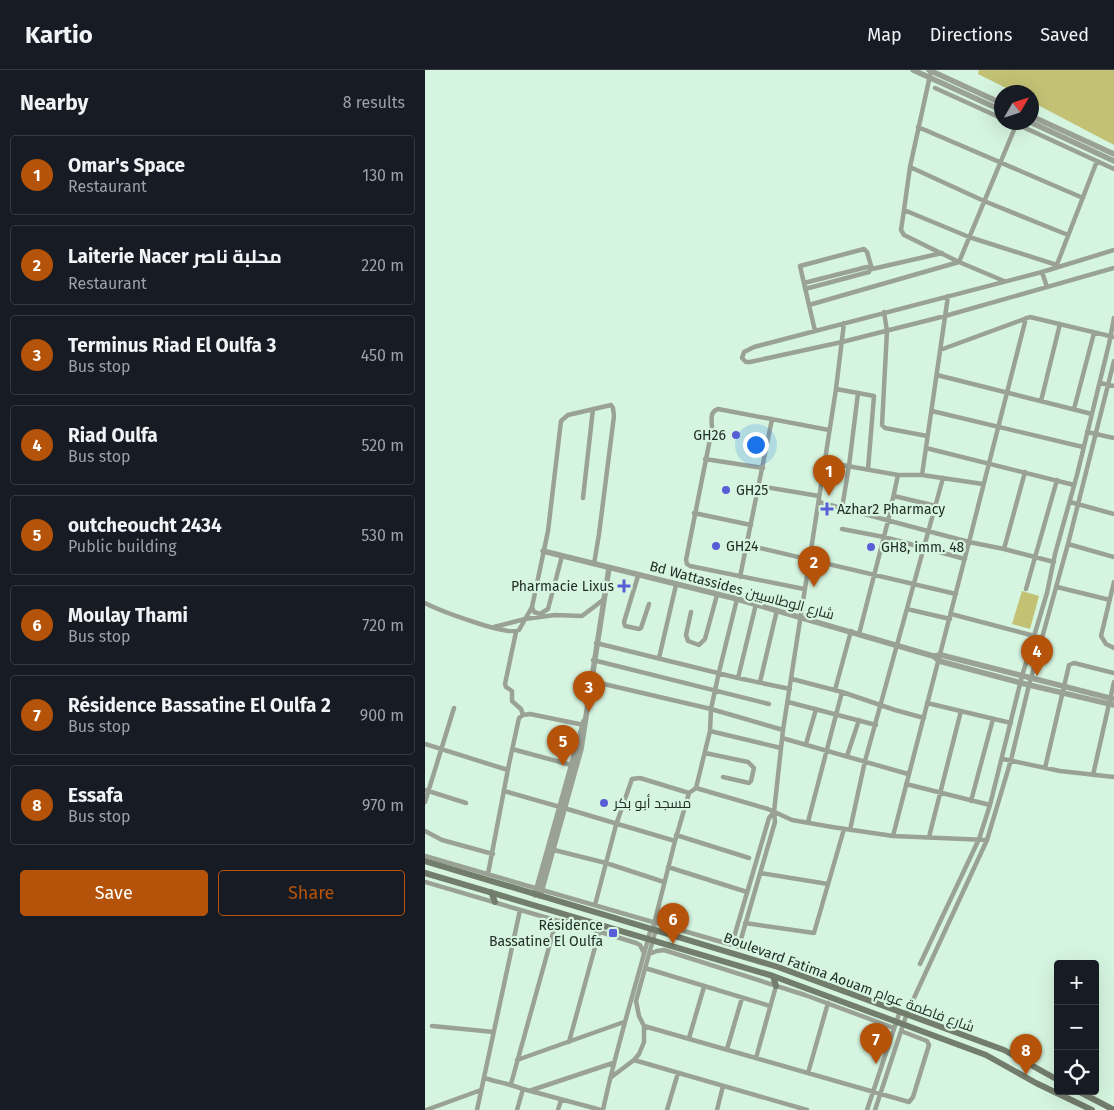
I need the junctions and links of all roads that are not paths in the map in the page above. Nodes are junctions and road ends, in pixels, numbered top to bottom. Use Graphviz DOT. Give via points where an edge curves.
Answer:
graph roads {
  1 [pos="913,70"];
  2 [pos="930,73"];
  3 [pos="935,88"];
  4 [pos="994,100"];
  5 [pos="994,106"];
  6 [pos="994,115"];
  7 [pos="1039,120"];
  8 [pos="1039,126"];
  9 [pos="919,127"];
  10 [pos="1012,130"];
  11 [pos="1027,130"];
  12 [pos="1114,154"];
  13 [pos="1097,161"];
  14 [pos="1114,161"];
  15 [pos="1000,162"];
  16 [pos="910,167"];
  17 [pos="1114,169"];
  18 [pos="1083,198"];
  19 [pos="984,201"];
  20 [pos="904,210"];
  21 [pos="1068,235"];
  22 [pos="969,237"];
  23 [pos="1114,250"];
  24 [pos="942,253"];
  25 [pos="959,262"];
  26 [pos="1056,267"];
  27 [pos="1114,268"];
  28 [pos="871,269"];
  29 [pos="1042,272"];
  30 [pos="1005,282"];
  31 [pos="804,286"];
  32 [pos="1047,287"];
  33 [pos="948,296"];
  34 [pos="809,305"];
  35 [pos="884,312"];
  36 [pos="945,316"];
  37 [pos="1026,318"];
  38 [pos="1114,318"];
  39 [pos="844,323"];
  40 [pos="1060,324"];
  41 [pos="815,331"];
  42 [pos="887,331"];
  43 [pos="1094,333"];
  44 [pos="1112,336"];
  45 [pos="842,342"];
  46 [pos="940,350"];
  47 [pos="1114,362"];
  48 [pos="937,375"];
  49 [pos="1100,383"];
  50 [pos="1111,385"];
  51 [pos="836,389"];
  52 [pos="1008,392"];
  53 [pos="858,393"];
  54 [pos="1041,401"];
  55 [pos="593,409"];
  56 [pos="1074,409"];
  57 [pos="932,411"];
  58 [pos="1092,414"];
  59 [pos="772,418"];
  60 [pos="999,427"];
  61 [pos="829,430"];
  62 [pos="1087,432"];
  63 [pos="1096,434"];
  64 [pos="927,436"];
  65 [pos="1114,438"];
  66 [pos="1083,447"];
  67 [pos="926,448"];
  68 [pos="705,459"];
  69 [pos="825,462"];
  70 [pos="989,463"];
  71 [pos="849,466"];
  72 [pos="763,468"];
  73 [pos="868,469"];
  74 [pos="1025,472"];
  75 [pos="898,475"];
  76 [pos="922,475"];
  77 [pos="943,478"];
  78 [pos="1057,480"];
  79 [pos="983,484"];
  80 [pos="1075,485"];
  81 [pos="759,486"];
  82 [pos="819,496"];
  83 [pos="894,496"];
  84 [pos="583,498"];
  85 [pos="819,502"];
  86 [pos="1069,502"];
  87 [pos="1078,504"];
  88 [pos="936,506"];
  89 [pos="842,508"];
  90 [pos="694,513"];
  91 [pos="1114,514"];
  92 [pos="888,521"];
  93 [pos="751,525"];
  94 [pos="842,529"];
  95 [pos="929,531"];
  96 [pos="884,537"];
  97 [pos="969,542"];
  98 [pos="1068,544"];
  99 [pos="747,545"];
  100 [pos="924,548"];
  101 [pos="1004,549"];
  102 [pos="543,551"];
  103 [pos="562,556"];
  104 [pos="1036,556"];
  105 [pos="1114,557"];
  106 [pos="965,559"];
  107 [pos="809,560"];
  108 [pos="1054,562"];
  109 [pos="594,564"];
  110 [pos="609,568"];
  111 [pos="875,575"];
  112 [pos="638,576"];
  113 [pos="741,577"];
  114 [pos="914,584"];
  115 [pos="677,585"];
  116 [pos="1114,586"];
  117 [pos="1057,587"];
  118 [pos="804,589"];
  119 [pos="1026,589"];
  120 [pos="717,594"];
  121 [pos="956,594"];
  122 [pos="737,599"];
  123 [pos="603,600"];
  124 [pos="1110,600"];
  125 [pos="425,603"];
  126 [pos="649,604"];
  127 [pos="756,604"];
  128 [pos="532,607"];
  129 [pos="907,609"];
  130 [pos="777,610"];
  131 [pos="691,612"];
  132 [pos="951,616"];
  133 [pos="801,617"];
  134 [pos="525,619"];
  135 [pos="493,627"];
  136 [pos="851,631"];
  137 [pos="516,632"];
  138 [pos="859,634"];
  139 [pos="1034,636"];
  140 [pos="1043,638"];
  141 [pos="596,643"];
  142 [pos="897,645"];
  143 [pos="1114,648"];
  144 [pos="659,658"];
  145 [pos="940,658"];
  146 [pos="593,660"];
  147 [pos="719,672"];
  148 [pos="1114,673"];
  149 [pos="738,678"];
  150 [pos="792,679"];
  151 [pos="1021,680"];
  152 [pos="591,681"];
  153 [pos="1030,681"];
  154 [pos="760,682"];
  155 [pos="1114,682"];
  156 [pos="790,689"];
  157 [pos="715,690"];
  158 [pos="835,690"];
  159 [pos="1063,690"];
  160 [pos="842,692"];
  161 [pos="1112,701"];
  162 [pos="788,702"];
  163 [pos="927,702"];
  164 [pos="769,704"];
  165 [pos="882,705"];
  166 [pos="454,708"];
  167 [pos="711,709"];
  168 [pos="816,709"];
  169 [pos="961,711"];
  170 [pos="836,714"];
  171 [pos="523,715"];
  172 [pos="924,718"];
  173 [pos="993,719"];
  174 [pos="859,720"];
  175 [pos="1011,723"];
  176 [pos="876,724"];
  177 [pos="584,725"];
  178 [pos="783,730"];
  179 [pos="710,731"];
  180 [pos="782,738"];
  181 [pos="425,744"];
  182 [pos="806,744"];
  183 [pos="781,748"];
  184 [pos="441,749"];
  185 [pos="512,749"];
  186 [pos="827,750"];
  187 [pos="705,752"];
  188 [pos="847,756"];
  189 [pos="1003,759"];
  190 [pos="1011,760"];
  191 [pos="865,761"];
  192 [pos="571,765"];
  193 [pos="1045,768"];
  194 [pos="508,770"];
  195 [pos="908,774"];
  196 [pos="1093,775"];
  197 [pos="723,777"];
  198 [pos="1114,777"];
  199 [pos="906,784"];
  200 [pos="696,788"];
  201 [pos="427,790"];
  202 [pos="504,791"];
  203 [pos="689,793"];
  204 [pos="940,794"];
  205 [pos="971,801"];
  206 [pos="425,802"];
  207 [pos="465,803"];
  208 [pos="990,805"];
  209 [pos="562,807"];
  210 [pos="774,812"];
  211 [pos="808,822"];
  212 [pos="616,824"];
  213 [pos="844,829"];
  214 [pos="850,830"];
  215 [pos="425,831"];
  216 [pos="676,835"];
  217 [pos="893,836"];
  218 [pos="929,837"];
  219 [pos="979,839"];
  220 [pos="987,840"];
  221 [pos="675,841"];
  222 [pos="554,850"];
  223 [pos="493,854"];
  224 [pos="425,856"];
  225 [pos="749,858"];
  226 [pos="425,861"];
  227 [pos="606,864"];
  228 [pos="668,867"];
  229 [pos="425,873"];
  230 [pos="760,873"];
  231 [pos="489,874"];
  232 [pos="425,882"];
  233 [pos="664,882"];
  234 [pos="828,884"];
  235 [pos="491,892"];
  236 [pos="538,892"];
  237 [pos="747,892"];
  238 [pos="495,902"];
  239 [pos="595,905"];
  240 [pos="520,910"];
  241 [pos="942,917"];
  242 [pos="950,920"];
  243 [pos="557,921"];
  244 [pos="745,923"];
  245 [pos="653,927"];
  246 [pos="600,929"];
  247 [pos="650,940"];
  248 [pos="736,948"];
  249 [pos="753,950"];
  250 [pos="647,954"];
  251 [pos="920,964"];
  252 [pos="645,968"];
  253 [pos="773,976"];
  254 [pos="776,986"];
  255 [pos="704,987"];
  256 [pos="742,998"];
  257 [pos="828,1003"];
  258 [pos="770,1006"];
  259 [pos="903,1012"];
  260 [pos="876,1014"];
  261 [pos="869,1019"];
  262 [pos="624,1022"];
  263 [pos="432,1026"];
  264 [pos="644,1026"];
  265 [pos="898,1027"];
  266 [pos="494,1032"];
  267 [pos="689,1038"];
  268 [pos="569,1042"];
  269 [pos="727,1049"];
  270 [pos="756,1058"];
  271 [pos="517,1060"];
  272 [pos="634,1060"];
  273 [pos="613,1063"];
  274 [pos="678,1073"];
  275 [pos="808,1073"];
  276 [pos="484,1078"];
  277 [pos="610,1078"];
  278 [pos="1054,1078"];
  279 [pos="511,1084"];
  280 [pos="723,1086"];
  281 [pos="523,1089"];
  282 [pos="481,1090"];
  283 [pos="531,1091"];
  284 [pos="873,1092"];
  285 [pos="879,1094"];
  286 [pos="1086,1095"];
  287 [pos="561,1100"];
  288 [pos="475,1109"];
  289 [pos="426,1110"];
  290 [pos="517,1110"];
  291 [pos="558,1110"];
  292 [pos="602,1110"];
  293 [pos="667,1110"];
  294 [pos="717,1110"];
  295 [pos="807,1110"];
  296 [pos="867,1110"];
  297 [pos="875,1110"];
  298 [pos="1092,1110"];
  299 [pos="1114,1110"];
  1 -- 2 [label="street"];
  2 -- 4 [label="street"];
  2 -- 5 [label="street"];
  2 -- 9 [label="street"];
  3 -- 6 [label="street"];
  7 -- 12 [label="street"];
  8 -- 14 [label="street"];
  9 -- 15 [label="street"];
  9 -- 16 [label="street"];
  10 -- 15 [label="street"];
  11 -- 13 [label="street"];
  13 -- 17 [label="street"];
  13 -- 18 [label="street"];
  15 -- 18 [label="street"];
  15 -- 19 [label="street"];
  16 -- 19 [label="street"];
  16 -- 20 [label="street"];
  18 -- 21 [label="street"];
  19 -- 21 [label="street"];
  19 -- 22 [label="street"];
  20 -- 22 [label="street"];
  20 -- 24 [label="street" via="903,233"];
  21 -- 26 [label="street"];
  22 -- 25 [label="street"];
  22 -- 26 [label="street"];
  23 -- 26 [label="street"];
  24 -- 25 [label="street"];
  24 -- 28 [label="street"];
  25 -- 30 [label="street"];
  25 -- 34 [label="street"];
  26 -- 29 [label="street"];
  27 -- 32 [label="street"];
  28 -- 31 [label="street"];
  28 -- 31 [label="street" via="864,249 801,264"];
  29 -- 30 [label="street"];
  29 -- 32 [label="street"];
  30 -- 33 [label="street"];
  31 -- 34 [label="street"];
  32 -- 36 [label="street"];
  33 -- 35 [label="street"];
  33 -- 36 [label="street"];
  34 -- 41 [label="street"];
  35 -- 39 [label="street"];
  35 -- 42 [label="street"];
  36 -- 42 [label="street"];
  36 -- 46 [label="street"];
  37 -- 40 [label="street"];
  37 -- 46 [label="street"];
  37 -- 52 [label="street"];
  38 -- 44 [label="street"];
  39 -- 41 [label="street"];
  39 -- 45 [label="street"];
  40 -- 43 [label="street"];
  40 -- 54 [label="street"];
  41 -- 45 [label="street" via="747,349 742,358 750,362"];
  42 -- 45 [label="street"];
  42 -- 64 [label="street" via="882,425"];
  43 -- 44 [label="street"];
  43 -- 56 [label="street"];
  44 -- 49 [label="street"];
  45 -- 51 [label="street"];
  46 -- 48 [label="street"];
  47 -- 50 [label="street"];
  48 -- 52 [label="street"];
  48 -- 57 [label="street"];
  49 -- 50 [label="street"];
  49 -- 58 [label="street"];
  50 -- 63 [label="street"];
  51 -- 53 [label="street"];
  51 -- 61 [label="street"];
  52 -- 54 [label="street"];
  52 -- 60 [label="street"];
  53 -- 71 [label="street"];
  53 -- 73 [label="street" via="874,397"];
  54 -- 56 [label="street"];
  55 -- 84 [label="street"];
  55 -- 102 [label="street" via="567,415 561,421"];
  55 -- 109 [label="street" via="609,405 614,411"];
  56 -- 58 [label="street"];
  57 -- 60 [label="street"];
  57 -- 64 [label="street"];
  58 -- 62 [label="street"];
  59 -- 61 [label="street"];
  59 -- 68 [label="street" via="715,410 711,414 712,429"];
  59 -- 72 [label="street"];
  60 -- 66 [label="street"];
  60 -- 70 [label="street"];
  61 -- 69 [label="street"];
  62 -- 63 [label="street"];
  62 -- 66 [label="street"];
  63 -- 65 [label="street"];
  63 -- 87 [label="street"];
  64 -- 67 [label="street"];
  66 -- 80 [label="street"];
  67 -- 70 [label="street"];
  67 -- 76 [label="street"];
  68 -- 72 [label="street"];
  68 -- 90 [label="street"];
  69 -- 71 [label="street"];
  69 -- 82 [label="street"];
  70 -- 74 [label="street"];
  70 -- 79 [label="street"];
  71 -- 73 [label="street"];
  71 -- 89 [label="street"];
  72 -- 81 [label="street"];
  73 -- 75 [label="street"];
  74 -- 78 [label="street"];
  74 -- 101 [label="street"];
  75 -- 76 [label="street"];
  75 -- 83 [label="street"];
  76 -- 77 [label="street"];
  77 -- 79 [label="street"];
  77 -- 88 [label="street"];
  78 -- 80 [label="street"];
  78 -- 104 [label="street"];
  79 -- 97 [label="street"];
  80 -- 86 [label="street"];
  81 -- 82 [label="street"];
  81 -- 93 [label="street"];
  82 -- 85 [label="street"];
  83 -- 88 [label="street"];
  83 -- 92 [label="street"];
  85 -- 89 [label="street"];
  85 -- 107 [label="street"];
  86 -- 87 [label="street"];
  86 -- 108 [label="street"];
  87 -- 91 [label="street"];
  87 -- 98 [label="street"];
  88 -- 95 [label="street"];
  89 -- 92 [label="street"];
  90 -- 93 [label="street"];
  90 -- 113 [label="street" via="687,564"];
  92 -- 95 [label="street"];
  92 -- 96 [label="street"];
  93 -- 99 [label="street"];
  94 -- 96 [label="street"];
  95 -- 97 [label="street"];
  95 -- 100 [label="street"];
  96 -- 100 [label="street"];
  96 -- 111 [label="street"];
  97 -- 101 [label="street"];
  97 -- 106 [label="street"];
  98 -- 105 [label="street"];
  98 -- 117 [label="street"];
  99 -- 107 [label="street"];
  99 -- 113 [label="street"];
  100 -- 106 [label="street"];
  100 -- 114 [label="street"];
  101 -- 104 [label="street"];
  102 -- 103 [label="street, Bd Wattassides شارع الوطاسيين"];
  102 -- 128 [label="street"];
  103 -- 109 [label="street, Bd Wattassides شارع الوطاسيين"];
  103 -- 128 [label="street" via="548,610 539,614"];
  104 -- 108 [label="street"];
  104 -- 119 [label="street"];
  106 -- 121 [label="street"];
  107 -- 111 [label="street"];
  107 -- 118 [label="street"];
  108 -- 139 [label="street"];
  109 -- 110 [label="street, Bd Wattassides شارع الوطاسيين"];
  110 -- 112 [label="street, Bd Wattassides شارع الوطاسيين"];
  110 -- 123 [label="street"];
  111 -- 114 [label="street"];
  111 -- 138 [label="street"];
  112 -- 115 [label="street, Bd Wattassides شارع الوطاسيين"];
  112 -- 126 [label="street" via="624,622 626,627 641,628"];
  113 -- 118 [label="street"];
  114 -- 121 [label="street"];
  114 -- 129 [label="street"];
  115 -- 120 [label="street, Bd Wattassides شارع الوطاسيين"];
  115 -- 144 [label="street"];
  116 -- 124 [label="street"];
  117 -- 124 [label="street"];
  117 -- 140 [label="street"];
  118 -- 133 [label="street"];
  120 -- 122 [label="street, Bd Wattassides شارع الوطاسيين"];
  120 -- 131 [label="street" via="705,639 699,645 687,639"];
  121 -- 132 [label="street"];
  122 -- 127 [label="street, Bd Wattassides شارع الوطاسيين"];
  122 -- 147 [label="street"];
  123 -- 134 [label="street" via="582,616"];
  123 -- 141 [label="street"];
  124 -- 143 [label="street" via="1101,636 1105,644"];
  125 -- 135 [label="street" via="442,612"];
  127 -- 130 [label="street, Bd Wattassides شارع الوطاسيين"];
  127 -- 149 [label="street"];
  128 -- 134 [label="street"];
  129 -- 132 [label="street"];
  129 -- 142 [label="street"];
  130 -- 133 [label="street, Bd Wattassides شارع الوطاسيين"];
  130 -- 154 [label="street"];
  132 -- 139 [label="street"];
  132 -- 145 [label="street"];
  133 -- 136 [label="street, Bd Wattassides شارع الوطاسيين"];
  133 -- 150 [label="street"];
  134 -- 135 [label="street"];
  134 -- 137 [label="street"];
  135 -- 137 [label="street"];
  136 -- 138 [label="street, Bd Wattassides شارع الوطاسيين"];
  136 -- 158 [label="street"];
  137 -- 171 [label="street" via="505,685 512,691 512,701"];
  138 -- 142 [label="street, Bd Wattassides شارع الوطاسيين"];
  139 -- 140 [label="street"];
  139 -- 151 [label="street"];
  140 -- 153 [label="street"];
  141 -- 144 [label="street"];
  141 -- 146 [label="street"];
  142 -- 145 [label="street, Bd Wattassides شارع الوطاسيين"];
  142 -- 165 [label="street"];
  144 -- 147 [label="street"];
  145 -- 151 [label="street, Bd Wattassides شارع الوطاسيين"];
  145 -- 163 [label="street"];
  146 -- 152 [label="street"];
  146 -- 157 [label="street"];
  147 -- 149 [label="street"];
  147 -- 157 [label="street"];
  148 -- 159 [label="street" via="1071,662"];
  149 -- 154 [label="street"];
  150 -- 156 [label="street"];
  150 -- 158 [label="street"];
  151 -- 153 [label="street, Bd Wattassides شارع الوطاسيين"];
  151 -- 175 [label="street"];
  152 -- 167 [label="street"];
  152 -- 177 [label="street"];
  153 -- 159 [label="street, Bd Wattassides شارع الوطاسيين"];
  153 -- 190 [label="street"];
  154 -- 156 [label="street"];
  155 -- 161 [label="street"];
  156 -- 162 [label="street"];
  157 -- 164 [label="street"];
  157 -- 167 [label="street"];
  158 -- 160 [label="street"];
  159 -- 161 [label="street, Bd Wattassides شارع الوطاسيين"];
  159 -- 193 [label="street"];
  160 -- 165 [label="street"];
  160 -- 170 [label="street"];
  161 -- 196 [label="street"];
  162 -- 168 [label="street"];
  162 -- 178 [label="street"];
  163 -- 169 [label="street"];
  163 -- 172 [label="street"];
  165 -- 172 [label="street"];
  165 -- 176 [label="street"];
  166 -- 184 [label="street"];
  167 -- 178 [label="street"];
  167 -- 179 [label="street"];
  168 -- 170 [label="street"];
  168 -- 182 [label="street"];
  169 -- 173 [label="street"];
  169 -- 204 [label="street"];
  170 -- 174 [label="street"];
  170 -- 186 [label="street"];
  171 -- 177 [label="street"];
  171 -- 185 [label="street" via="517,722"];
  172 -- 195 [label="street"];
  173 -- 175 [label="street"];
  173 -- 205 [label="street"];
  174 -- 176 [label="street"];
  174 -- 188 [label="street"];
  175 -- 189 [label="street"];
  176 -- 191 [label="street"];
  177 -- 192 [label="street"];
  177 -- 209 [label="street" via="581,748"];
  178 -- 180 [label="street"];
  179 -- 183 [label="street"];
  179 -- 187 [label="street"];
  180 -- 182 [label="street"];
  180 -- 183 [label="street"];
  181 -- 184 [label="street"];
  182 -- 186 [label="street"];
  183 -- 210 [label="street"];
  184 -- 194 [label="street"];
  184 -- 201 [label="street"];
  185 -- 192 [label="street"];
  185 -- 194 [label="street"];
  186 -- 188 [label="street"];
  186 -- 211 [label="street"];
  187 -- 197 [label="street" via="748,762 754,768 749,783"];
  187 -- 200 [label="street"];
  188 -- 191 [label="street"];
  189 -- 190 [label="street"];
  189 -- 208 [label="street"];
  190 -- 193 [label="street"];
  190 -- 220 [label="street"];
  191 -- 195 [label="street"];
  191 -- 214 [label="street"];
  192 -- 209 [label="street"];
  193 -- 196 [label="street"];
  194 -- 202 [label="street"];
  195 -- 199 [label="street"];
  196 -- 198 [label="street"];
  199 -- 204 [label="street"];
  199 -- 217 [label="street"];
  200 -- 203 [label="street"];
  200 -- 210 [label="street"];
  201 -- 206 [label="street"];
  201 -- 207 [label="street"];
  202 -- 209 [label="street"];
  202 -- 223 [label="street"];
  203 -- 212 [label="street" via="634,778 629,782"];
  203 -- 216 [label="street"];
  204 -- 205 [label="street"];
  204 -- 218 [label="street"];
  205 -- 208 [label="street"];
  208 -- 219 [label="street"];
  209 -- 212 [label="street"];
  209 -- 222 [label="street"];
  209 -- 236 [label="street"];
  210 -- 211 [label="street" via="792,820"];
  210 -- 230 [label="street" via="775,822"];
  210 -- 237 [label="street" via="769,818"];
  211 -- 213 [label="street"];
  212 -- 221 [label="street"];
  212 -- 227 [label="street"];
  213 -- 214 [label="street"];
  213 -- 234 [label="street"];
  214 -- 217 [label="street"];
  215 -- 223 [label="street" via="442,840"];
  216 -- 221 [label="street"];
  216 -- 225 [label="street"];
  217 -- 218 [label="street"];
  218 -- 219 [label="street"];
  219 -- 220 [label="street"];
  219 -- 241 [label="street"];
  220 -- 242 [label="street"];
  221 -- 228 [label="street"];
  222 -- 227 [label="street"];
  222 -- 236 [label="street"];
  223 -- 231 [label="street"];
  224 -- 231 [label="street"];
  226 -- 236 [label="main road, Boulevard Fatima Aouam شارع فاطمة عوام"];
  227 -- 233 [label="street"];
  227 -- 239 [label="street"];
  228 -- 233 [label="street"];
  228 -- 237 [label="street"];
  229 -- 235 [label="main road, Boulevard Fatima Aouam شارع فاطمة عوام"];
  230 -- 234 [label="street"];
  230 -- 244 [label="street"];
  231 -- 236 [label="street"];
  232 -- 238 [label="street"];
  233 -- 245 [label="street"];
  234 -- 244 [label="street" via="813,934"];
  235 -- 238 [label="main road"];
  235 -- 246 [label="main road, Boulevard Fatima Aouam شارع فاطمة عوام"];
  236 -- 239 [label="street"];
  236 -- 245 [label="main road, Boulevard Fatima Aouam شارع فاطمة عوام"];
  237 -- 248 [label="street"];
  238 -- 240 [label="street"];
  239 -- 245 [label="street"];
  240 -- 243 [label="street"];
  240 -- 266 [label="street"];
  241 -- 242 [label="street"];
  241 -- 251 [label="street"];
  242 -- 259 [label="street"];
  243 -- 246 [label="street"];
  243 -- 271 [label="street"];
  244 -- 248 [label="street"];
  245 -- 247 [label="street"];
  245 -- 248 [label="main road, Boulevard Fatima Aouam شارع فاطمة عوام"];
  245 -- 248 [label="street"];
  246 -- 247 [label="main road, Boulevard Fatima Aouam شارع فاطمة عوام"];
  246 -- 250 [label="street" via="640,945"];
  246 -- 268 [label="street"];
  247 -- 250 [label="street"];
  247 -- 253 [label="main road, Boulevard Fatima Aouam شارع فاطمة عوام"];
  248 -- 249 [label="street"];
  248 -- 259 [label="main road, Boulevard Fatima Aouam شارع فاطمة عوام"];
  250 -- 252 [label="street"];
  250 -- 254 [label="street" via="664,950"];
  250 -- 262 [label="street"];
  252 -- 255 [label="street"];
  252 -- 264 [label="street" via="636,1001"];
  253 -- 254 [label="main road"];
  253 -- 260 [label="main road, Boulevard Fatima Aouam شارع فاطمة عوام"];
  254 -- 257 [label="street"];
  254 -- 258 [label="street"];
  255 -- 256 [label="street"];
  255 -- 267 [label="street"];
  256 -- 258 [label="street"];
  256 -- 269 [label="street"];
  257 -- 261 [label="street"];
  257 -- 275 [label="street"];
  258 -- 270 [label="street"];
  259 -- 265 [label="street"];
  259 -- 278 [label="main road, Boulevard Fatima Aouam شارع فاطمة عوام" via="1004,1050"];
  260 -- 261 [label="main road"];
  260 -- 265 [label="main road, Boulevard Fatima Aouam شارع فاطمة عوام"];
  261 -- 265 [label="street"];
  262 -- 268 [label="street"];
  262 -- 273 [label="street"];
  263 -- 266 [label="street"];
  264 -- 267 [label="street"];
  264 -- 272 [label="street" via="644,1042"];
  265 -- 284 [label="street"];
  265 -- 285 [label="street"];
  265 -- 285 [label="street" via="929,1043 909,1102"];
  265 -- 298 [label="main road, Boulevard Fatima Aouam شارع فاطمة عوام" via="993,1058"];
  266 -- 276 [label="street"];
  267 -- 269 [label="street"];
  268 -- 271 [label="street"];
  269 -- 270 [label="street"];
  270 -- 275 [label="street"];
  271 -- 279 [label="street"];
  272 -- 274 [label="street"];
  272 -- 277 [label="street"];
  273 -- 277 [label="street"];
  273 -- 283 [label="street"];
  274 -- 280 [label="street"];
  274 -- 293 [label="street"];
  275 -- 284 [label="street"];
  276 -- 279 [label="street"];
  276 -- 282 [label="street"];
  277 -- 292 [label="street"];
  279 -- 281 [label="street"];
  280 -- 294 [label="street"];
  280 -- 295 [label="street"];
  281 -- 283 [label="street"];
  281 -- 290 [label="street"];
  282 -- 288 [label="street"];
  282 -- 289 [label="street"];
  283 -- 287 [label="street"];
  284 -- 285 [label="street"];
  284 -- 296 [label="street"];
  285 -- 297 [label="street"];
  286 -- 299 [label="main road"];
  287 -- 291 [label="street"];
  287 -- 292 [label="street"];
}
